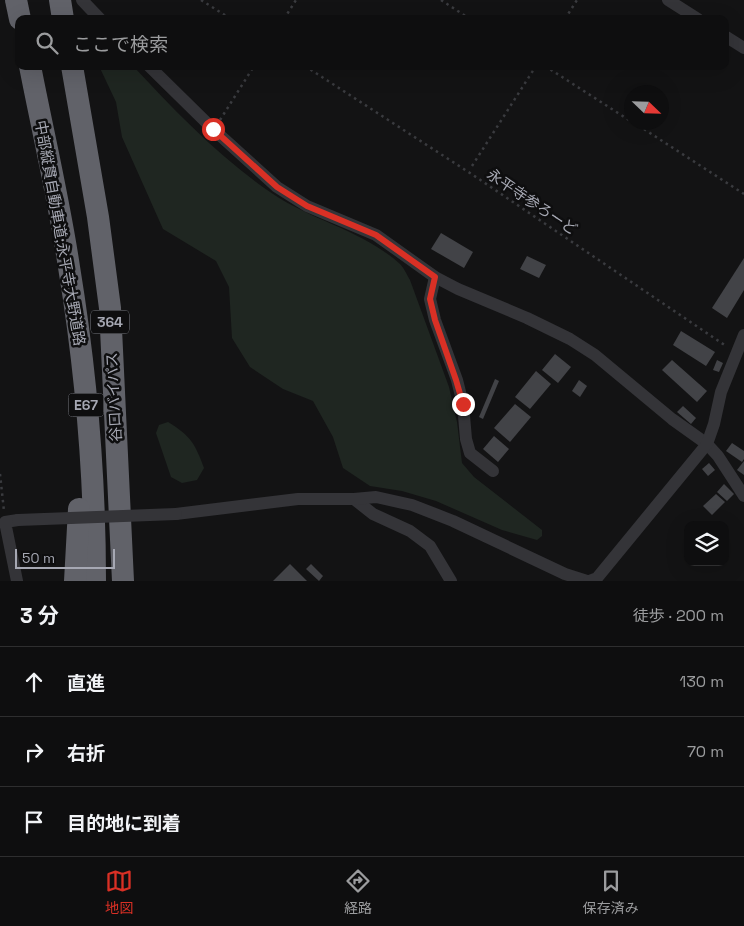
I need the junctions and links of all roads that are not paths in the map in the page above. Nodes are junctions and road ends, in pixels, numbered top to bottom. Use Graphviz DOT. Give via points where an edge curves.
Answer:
graph roads {
  1 [pos="16,0"];
  2 [pos="60,0"];
  3 [pos="82,0"];
  4 [pos="668,0"];
  5 [pos="19,15"];
  6 [pos="62,15"];
  7 [pos="96,15"];
  8 [pos="692,15"];
  9 [pos="729,39"];
  10 [pos="744,48"];
  11 [pos="31,70"];
  12 [pos="73,70"];
  13 [pos="153,70"];
  14 [pos="65,241"];
  15 [pos="435,277"];
  16 [pos="744,336"];
  17 [pos="707,444"];
  18 [pos="493,471"];
  19 [pos="744,496"];
  20 [pos="354,499"];
  21 [pos="96,577"];
  22 [pos="17,581"];
  23 [pos="75,581"];
  24 [pos="123,581"];
  25 [pos="451,581"];
  26 [pos="588,581"];
  1 -- 5 [label="highway"];
  2 -- 6 [label="highway"];
  3 -- 7 [label="street"];
  4 -- 8 [label="street"];
  9 -- 10 [label="street"];
  11 -- 14 [label="highway, 中部縦貫自動車道;永平寺大野道路 / E67"];
  12 -- 24 [label="highway, 谷口バイパス / 364" via="110,308"];
  13 -- 15 [label="street" via="277,187 307,206 376,235"];
  14 -- 21 [label="highway, 中部縦貫自動車道;永平寺大野道路 / E67" via="88,421"];
  14 -- 23 [label="highway" via="67,319 80,482"];
  15 -- 17 [label="street" via="570,339 595,355"];
  15 -- 18 [label="street" via="430,299 463,404 470,453"];
  16 -- 17 [label="street" via="721,392"];
  17 -- 19 [label="street"];
  17 -- 26 [label="street" via="597,578"];
  20 -- 22 [label="street, bridge" via="298,500 176,514 12,521"];
  20 -- 25 [label="street" via="430,546"];
  20 -- 26 [label="street" via="376,498 412,505 564,574"];
}
